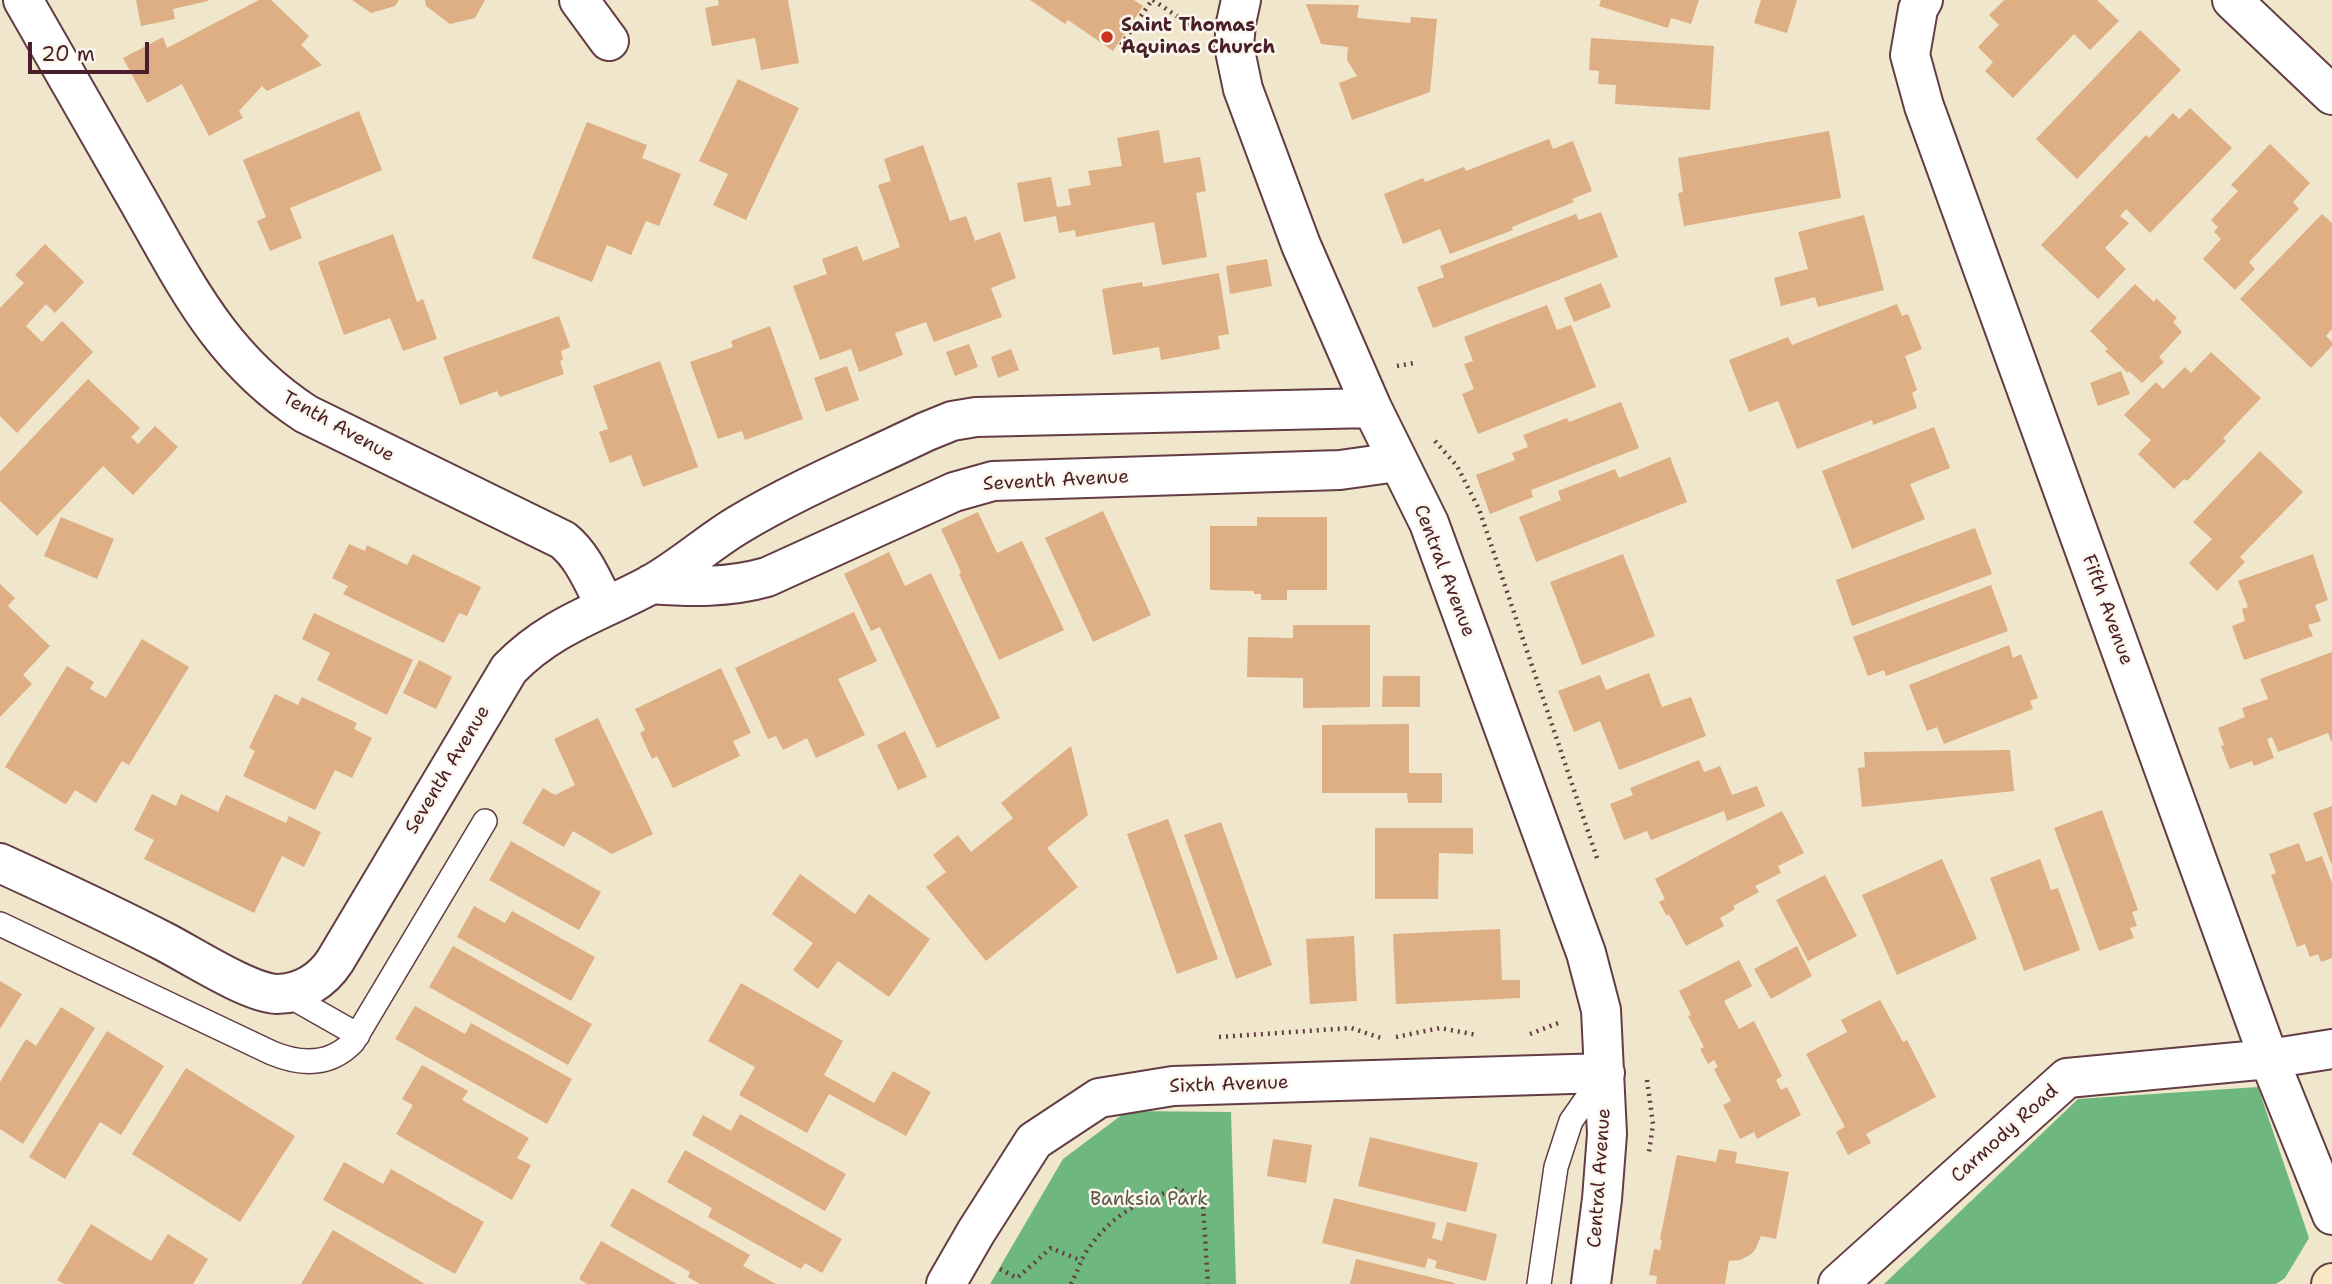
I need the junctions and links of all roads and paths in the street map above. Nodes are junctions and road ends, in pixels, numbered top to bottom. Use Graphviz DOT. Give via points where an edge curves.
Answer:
graph roads {
  1 [pos="23,0"];
  2 [pos="579,0"];
  3 [pos="1152,0"];
  4 [pos="1241,0"];
  5 [pos="1923,0"];
  6 [pos="2232,0"];
  7 [pos="1193,27"];
  8 [pos="609,41"];
  9 [pos="1121,45"];
  10 [pos="2332,95"];
  11 [pos="1372,408"];
  12 [pos="1397,462"];
  13 [pos="651,584"];
  14 [pos="605,606"];
  15 [pos="485,821"];
  16 [pos="0,863"];
  17 [pos="0,924"];
  18 [pos="284,993"];
  19 [pos="1560,1022"];
  20 [pos="358,1035"];
  21 [pos="1485,1036"];
  22 [pos="1526,1036"];
  23 [pos="1219,1037"];
  24 [pos="2332,1049"];
  25 [pos="2269,1059"];
  26 [pos="1605,1073"];
  27 [pos="2332,1215"];
  28 [pos="1082,1261"];
  29 [pos="999,1269"];
  30 [pos="946,1284"];
  31 [pos="1071,1284"];
  32 [pos="1208,1284"];
  33 [pos="1539,1284"];
  34 [pos="1591,1284"];
  35 [pos="1838,1284"];
  1 -- 14 [label="street, Tenth Avenue" via="196,302 241,361 272,390 317,420 557,536 573,549"];
  2 -- 8 [label="street"];
  3 -- 7 [label="path"];
  3 -- 9 [label="path"];
  4 -- 11 [label="street, Central Avenue" via="1234,46 1243,89 1288,214"];
  5 -- 25 [label="street, Fifth Avenue" via="1910,55 1924,106"];
  6 -- 10 [label="street"];
  11 -- 12 [label="street, Central Avenue"];
  11 -- 13 [label="street, Seventh Avenue" via="995,416 952,421 760,512"];
  12 -- 13 [label="street, Seventh Avenue" via="1340,470 993,481 954,492 767,577 710,587"];
  12 -- 26 [label="street, Central Avenue" via="1429,523 1586,953 1601,1010"];
  13 -- 14 [label="street, Seventh Avenue"];
  14 -- 18 [label="street, Seventh Avenue" via="551,633 509,669 332,966 307,987"];
  15 -- 20 [label="lane"];
  16 -- 18 [label="street" via="243,983"];
  17 -- 20 [label="lane" via="294,1061 331,1058"];
  18 -- 20 [label="lane"];
  19 -- 22 [label="path"];
  21 -- 23 [label="path" via="1440,1028 1387,1040 1351,1028"];
  24 -- 25 [label="street, Carmody Road"];
  25 -- 27 [label="street, Fifth Avenue"];
  25 -- 35 [label="street, Carmody Road" via="2067,1078"];
  26 -- 30 [label="street, Sixth Avenue" via="1173,1086 1099,1098 1034,1141"];
  26 -- 33 [label="lane, Central Avenue" via="1571,1121 1560,1155"];
  26 -- 34 [label="street, Central Avenue" via="1607,1134"];
  28 -- 29 [label="path" via="1051,1248 1017,1279"];
  28 -- 31 [label="path"];
  28 -- 32 [label="path" via="1119,1214 1147,1198 1179,1188 1203,1205"];
}
